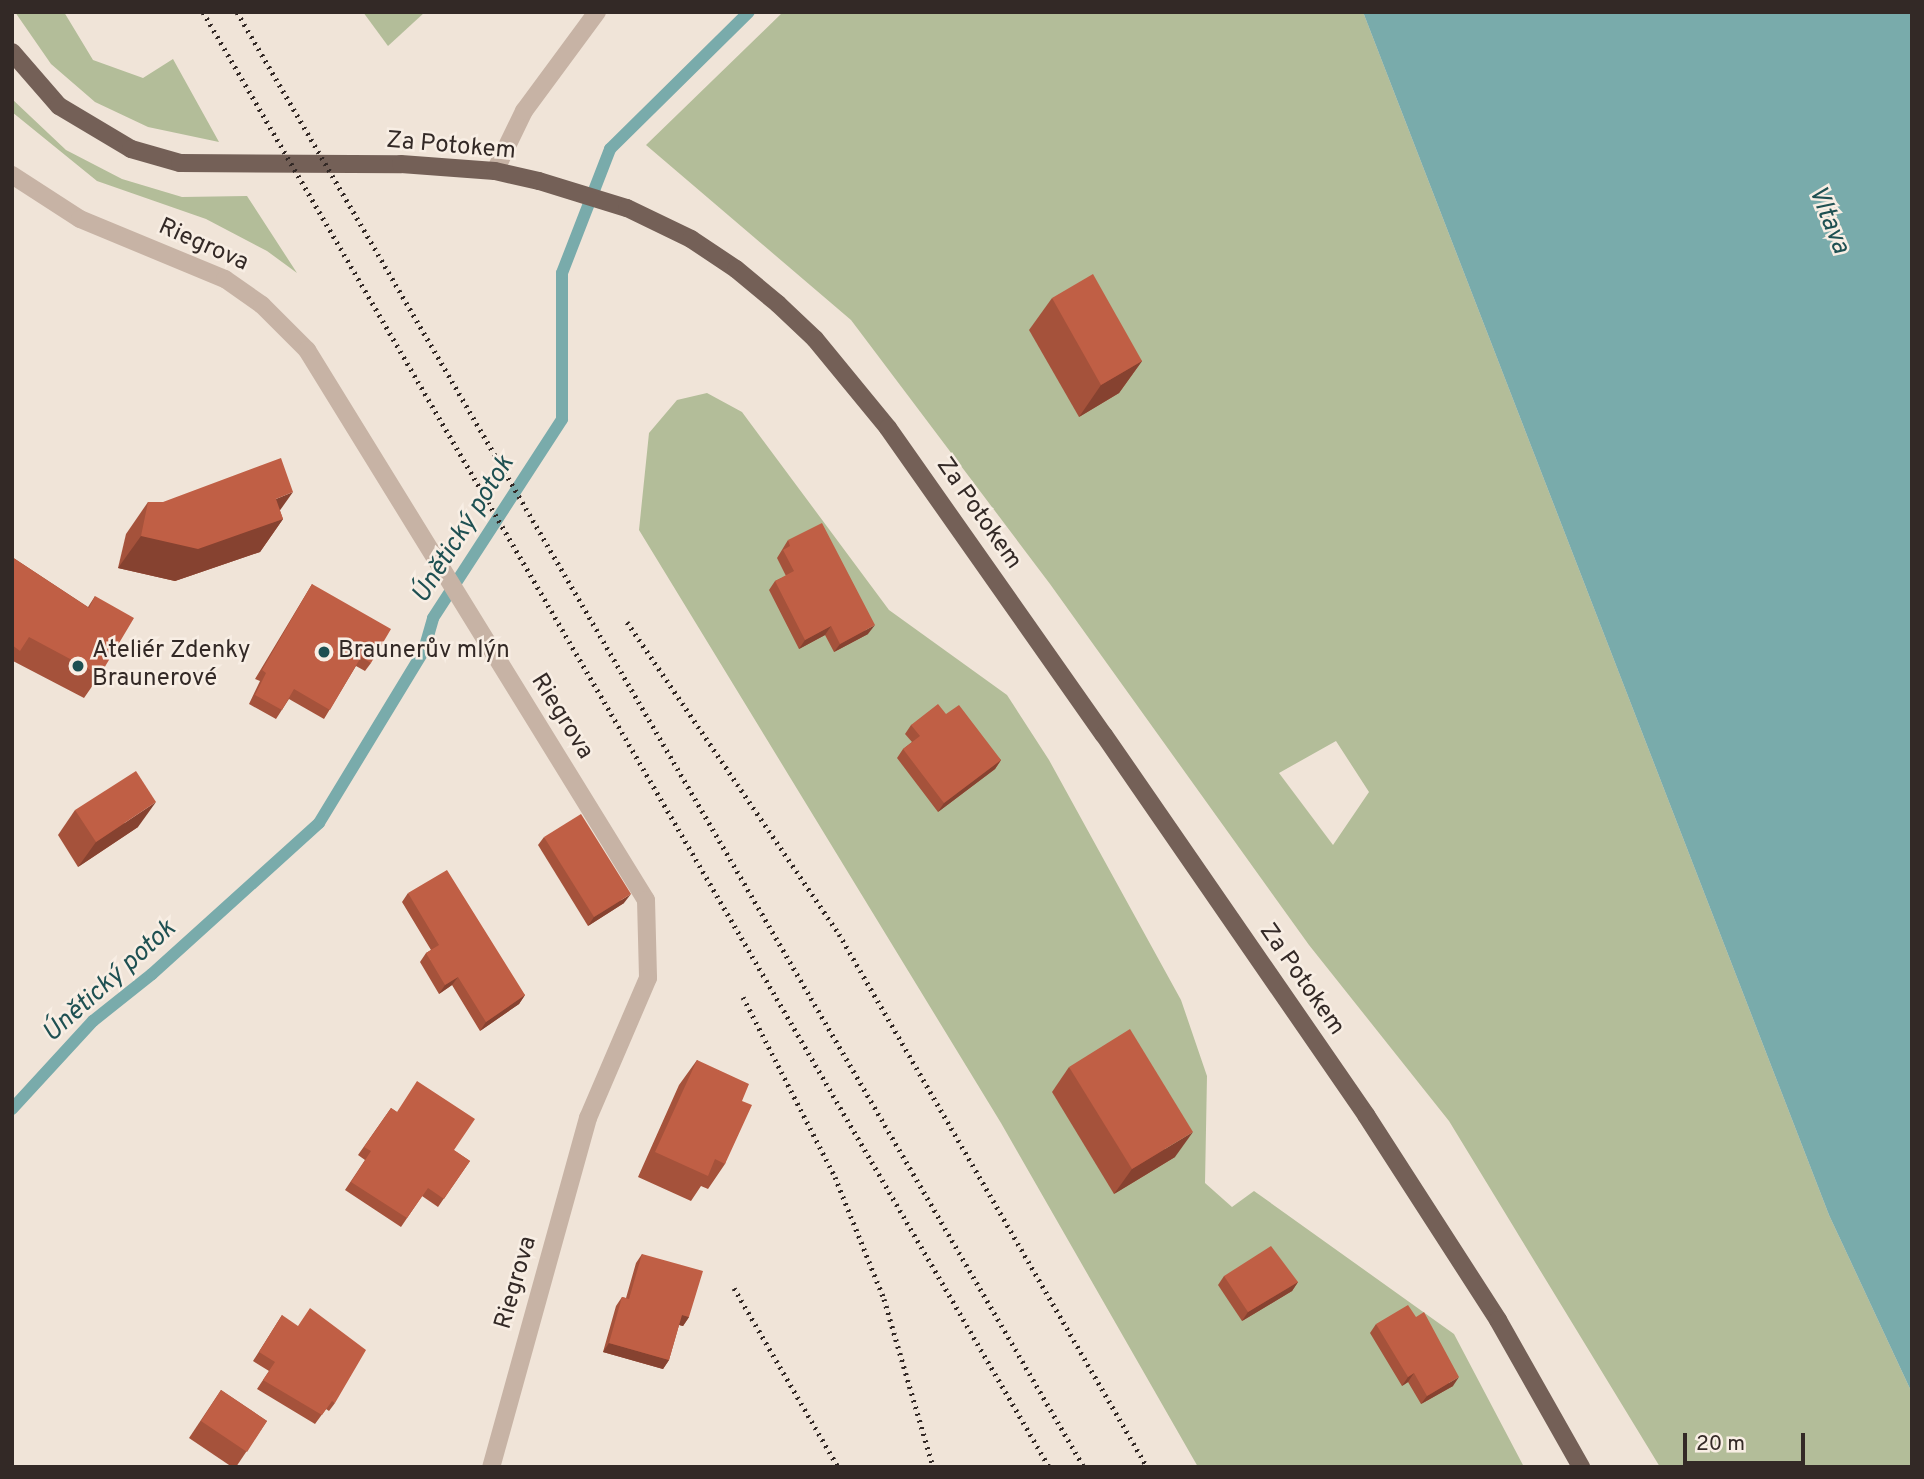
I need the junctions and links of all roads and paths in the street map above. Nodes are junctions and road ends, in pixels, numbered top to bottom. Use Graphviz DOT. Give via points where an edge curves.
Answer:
graph roads {
  1 [pos="597,12"];
  2 [pos="12,52"];
  3 [pos="495,171"];
  4 [pos="12,175"];
  5 [pos="491,1467"];
  6 [pos="1581,1467"];
  1 -- 3 [label="street" via="524,111"];
  2 -- 3 [label="main road, Za Potokem" via="59,106 131,149 180,163 401,164"];
  3 -- 6 [label="main road, Za Potokem" via="628,208 736,269 815,339 888,428 1366,1115 1498,1320"];
  4 -- 5 [label="street, Riegrova" via="80,219 225,279 274,316 320,368 646,900 648,978 588,1118"];
}
